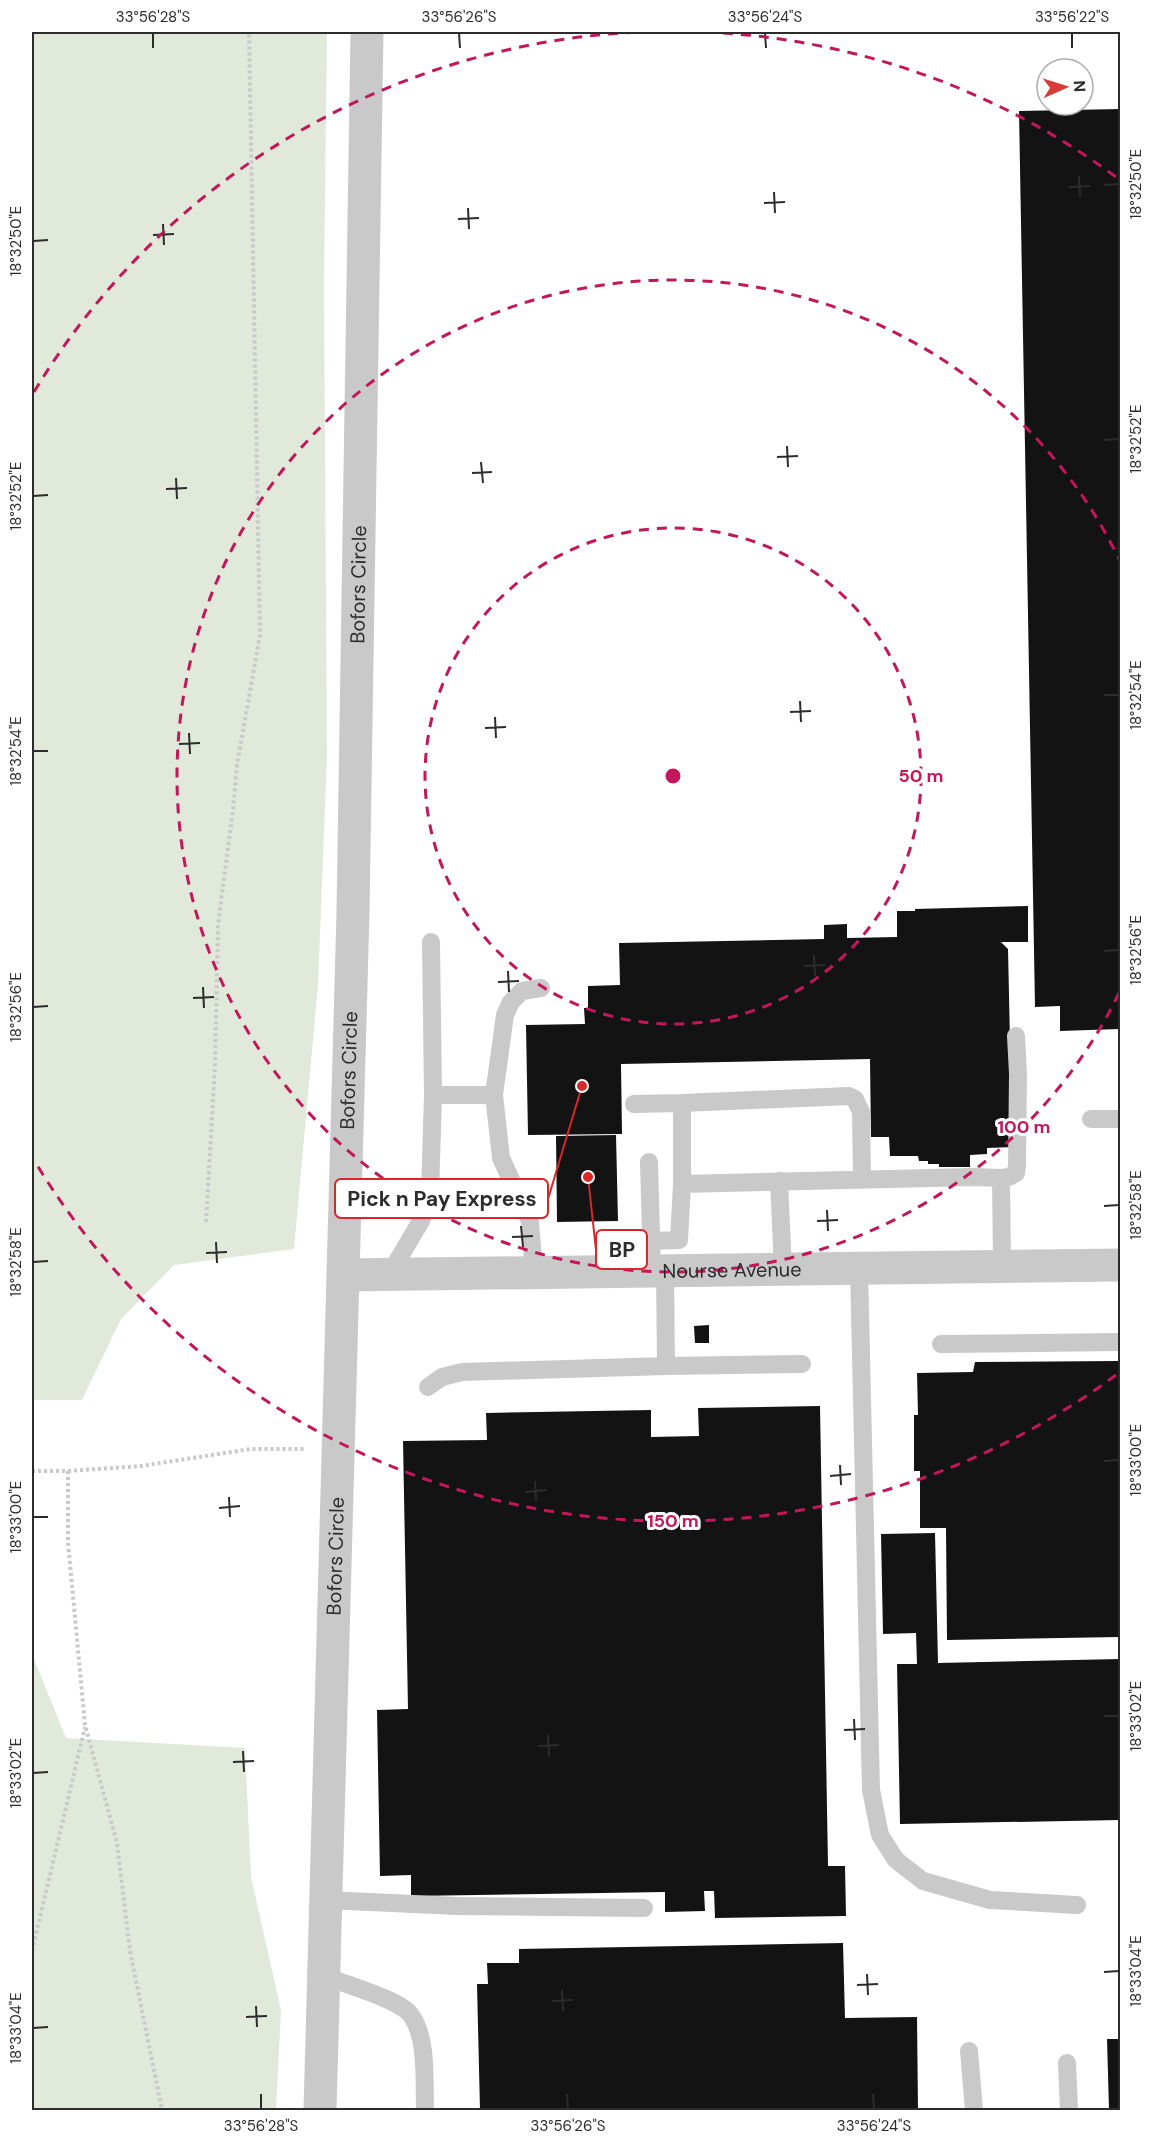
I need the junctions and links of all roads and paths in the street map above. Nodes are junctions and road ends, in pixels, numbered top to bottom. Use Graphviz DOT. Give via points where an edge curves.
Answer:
graph roads {
  1 [pos="249,32"];
  2 [pos="367,32"];
  3 [pos="431,942"];
  4 [pos="541,988"];
  5 [pos="1016,1036"];
  6 [pos="433,1095"];
  7 [pos="494,1095"];
  8 [pos="682,1103"];
  9 [pos="634,1104"];
  10 [pos="1091,1119"];
  11 [pos="1120,1119"];
  12 [pos="649,1162"];
  13 [pos="1001,1179"];
  14 [pos="862,1180"];
  15 [pos="779,1181"];
  16 [pos="682,1184"];
  17 [pos="206,1222"];
  18 [pos="665,1259"];
  19 [pos="1120,1265"];
  20 [pos="1002,1266"];
  21 [pos="859,1268"];
  22 [pos="783,1269"];
  23 [pos="534,1273"];
  24 [pos="344,1275"];
  25 [pos="389,1275"];
  26 [pos="1120,1342"];
  27 [pos="941,1344"];
  28 [pos="802,1364"];
  29 [pos="666,1366"];
  30 [pos="428,1387"];
  31 [pos="311,1449"];
  32 [pos="32,1471"];
  33 [pos="68,1471"];
  34 [pos="85,1725"];
  35 [pos="326,1900"];
  36 [pos="1077,1905"];
  37 [pos="644,1908"];
  38 [pos="32,1951"];
  39 [pos="324,1976"];
  40 [pos="969,2051"];
  41 [pos="1067,2063"];
  42 [pos="162,2110"];
  43 [pos="320,2110"];
  44 [pos="425,2110"];
  45 [pos="974,2110"];
  46 [pos="1069,2110"];
  1 -- 17 [label="path" via="260,635 237,765 218,925"];
  2 -- 24 [label="street, Bofors Circle"];
  3 -- 6 [label="lane"];
  4 -- 7 [label="lane" via="522,991 505,1015"];
  5 -- 13 [label="lane" via="1017,1165 1016,1173"];
  6 -- 7 [label="lane"];
  6 -- 25 [label="lane" via="430,1194 421,1221"];
  7 -- 23 [label="lane" via="501,1158 530,1221"];
  8 -- 9 [label="lane"];
  8 -- 14 [label="lane" via="849,1096 861,1112"];
  8 -- 16 [label="lane"];
  10 -- 11 [label="lane"];
  12 -- 18 [label="lane"];
  13 -- 14 [label="lane"];
  13 -- 20 [label="lane"];
  14 -- 15 [label="lane"];
  15 -- 16 [label="lane"];
  15 -- 22 [label="lane"];
  16 -- 18 [label="lane"];
  18 -- 22 [label="street, Nourse Avenue"];
  18 -- 23 [label="street, Nourse Avenue"];
  18 -- 29 [label="lane"];
  19 -- 20 [label="street, Nourse Avenue"];
  20 -- 21 [label="street, Nourse Avenue"];
  21 -- 22 [label="street, Nourse Avenue"];
  21 -- 36 [label="lane" via="871,1790 880,1835 896,1860 923,1881 990,1900"];
  23 -- 25 [label="street, Nourse Avenue"];
  24 -- 25 [label="street, Nourse Avenue"];
  24 -- 35 [label="street, Bofors Circle"];
  26 -- 27 [label="lane"];
  28 -- 29 [label="lane"];
  29 -- 30 [label="lane" via="462,1372 442,1377"];
  31 -- 33 [label="path" via="251,1449 141,1466"];
  32 -- 33 [label="path"];
  33 -- 34 [label="path" via="68,1542"];
  34 -- 38 [label="path"];
  34 -- 42 [label="path" via="117,1843 130,1951"];
  35 -- 37 [label="lane"];
  35 -- 39 [label="street, Bofors Circle"];
  39 -- 43 [label="street, Bofors Circle"];
  39 -- 44 [label="lane" via="392,2002 410,2014 422,2039"];
  40 -- 45 [label="lane"];
  41 -- 46 [label="lane"];
}
